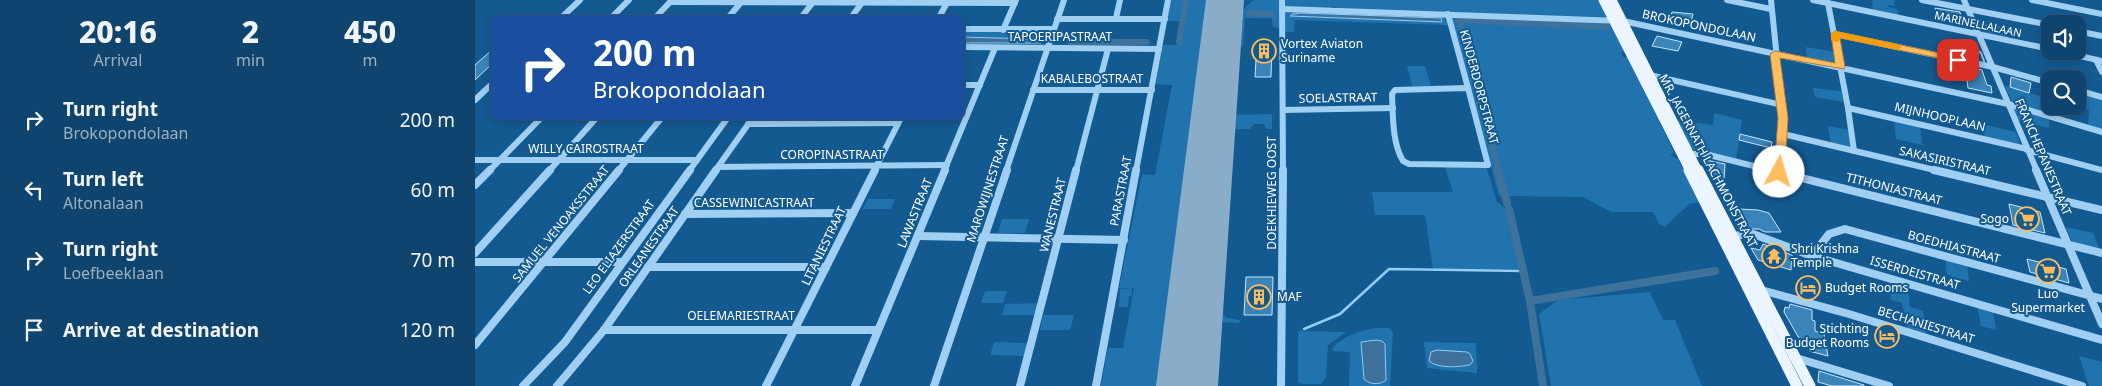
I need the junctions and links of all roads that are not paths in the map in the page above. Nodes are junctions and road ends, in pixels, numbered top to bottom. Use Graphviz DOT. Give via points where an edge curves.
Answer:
graph roads {
  1 [pos="580,0"];
  2 [pos="629,0"];
  3 [pos="1064,0"];
  4 [pos="1120,0"];
  5 [pos="1168,0"];
  6 [pos="1603,0"];
  7 [pos="1612,0"];
  8 [pos="1727,0"];
  9 [pos="1771,0"];
  10 [pos="1813,0"];
  11 [pos="1922,0"];
  12 [pos="1964,0"];
  13 [pos="2032,0"];
  14 [pos="671,1"];
  15 [pos="742,1"];
  16 [pos="814,1"];
  17 [pos="864,1"];
  18 [pos="1015,1"];
  19 [pos="947,2"];
  20 [pos="1828,3"];
  21 [pos="1282,4"];
  22 [pos="1771,9"];
  23 [pos="1968,9"];
  24 [pos="1448,14"];
  25 [pos="2102,14"];
  26 [pos="564,15"];
  27 [pos="614,15"];
  28 [pos="659,15"];
  29 [pos="730,15"];
  30 [pos="803,15"];
  31 [pos="853,15"];
  32 [pos="940,15"];
  33 [pos="1116,18"];
  34 [pos="1057,19"];
  35 [pos="1165,19"];
  36 [pos="1618,21"];
  37 [pos="2041,23"];
  38 [pos="965,29"];
  39 [pos="1054,29"];
  40 [pos="1003,30"];
  41 [pos="1978,33"];
  42 [pos="2086,33"];
  43 [pos="1835,34"];
  44 [pos="2102,36"];
  45 [pos="965,47"];
  46 [pos="2041,47"];
  47 [pos="995,48"];
  48 [pos="1048,48"];
  49 [pos="1108,49"];
  50 [pos="1159,49"];
  51 [pos="1775,54"];
  52 [pos="2086,57"];
  53 [pos="2099,60"];
  54 [pos="1841,67"];
  55 [pos="1993,67"];
  56 [pos="2102,72"];
  57 [pos="1644,74"];
  58 [pos="2041,80"];
  59 [pos="965,85"];
  60 [pos="980,85"];
  61 [pos="490,86"];
  62 [pos="1469,88"];
  63 [pos="1033,90"];
  64 [pos="1096,90"];
  65 [pos="1152,90"];
  66 [pos="2086,93"];
  67 [pos="2102,97"];
  68 [pos="475,100"];
  69 [pos="2008,104"];
  70 [pos="1782,105"];
  71 [pos="1393,108"];
  72 [pos="1848,108"];
  73 [pos="1283,110"];
  74 [pos="539,120"];
  75 [pos="594,120"];
  76 [pos="660,120"];
  77 [pos="726,120"];
  78 [pos="751,120"];
  79 [pos="900,120"];
  80 [pos="748,124"];
  81 [pos="2102,132"];
  82 [pos="1783,134"];
  83 [pos="2027,149"];
  84 [pos="1854,151"];
  85 [pos="1685,154"];
  86 [pos="475,160"];
  87 [pos="500,160"];
  88 [pos="557,160"];
  89 [pos="628,160"];
  90 [pos="697,160"];
  91 [pos="947,165"];
  92 [pos="876,166"];
  93 [pos="718,167"];
  94 [pos="2102,170"];
  95 [pos="1779,172"];
  96 [pos="475,185"];
  97 [pos="2049,197"];
  98 [pos="2102,210"];
  99 [pos="853,213"];
  100 [pos="685,214"];
  101 [pos="918,236"];
  102 [pos="1722,236"];
  103 [pos="1733,236"];
  104 [pos="984,237"];
  105 [pos="1059,239"];
  106 [pos="1123,240"];
  107 [pos="2068,244"];
  108 [pos="475,253"];
  109 [pos="2102,253"];
  110 [pos="1812,256"];
  111 [pos="475,262"];
  112 [pos="544,262"];
  113 [pos="622,262"];
  114 [pos="825,267"];
  115 [pos="648,268"];
  116 [pos="1761,290"];
  117 [pos="2090,296"];
  118 [pos="2102,299"];
  119 [pos="2102,324"];
  120 [pos="795,328"];
  121 [pos="604,330"];
  122 [pos="878,330"];
  123 [pos="2102,340"];
  124 [pos="475,344"];
  125 [pos="1783,357"];
  126 [pos="1795,357"];
  127 [pos="523,386"];
  128 [pos="557,386"];
  129 [pos="767,386"];
  130 [pos="855,386"];
  131 [pos="934,386"];
  132 [pos="1020,386"];
  133 [pos="1096,386"];
  134 [pos="1281,386"];
  135 [pos="1797,386"];
  136 [pos="1810,386"];
  137 [pos="1889,386"];
  138 [pos="2083,386"];
  1 -- 26 [label="street"];
  2 -- 27 [label="street"];
  3 -- 34 [label="street, MAROWIJNESTRAAT"];
  4 -- 33 [label="street"];
  5 -- 35 [label="street, PARASTRAAT"];
  6 -- 36 [label="main road, MR. JAGERNATH LACHMONSTRAAT"];
  7 -- 36 [label="main road, MR. JAGERNATH LACHMONSTRAAT"];
  8 -- 22 [label="street"];
  9 -- 22 [label="street"];
  10 -- 20 [label="street, MARINELLALAAN"];
  11 -- 23 [label="street"];
  12 -- 23 [label="street, FRANCHEPANESTRAAT"];
  13 -- 25 [label="street"];
  14 -- 15 [label="street"];
  14 -- 28 [label="street"];
  15 -- 16 [label="street"];
  15 -- 29 [label="street"];
  16 -- 17 [label="street"];
  16 -- 30 [label="street"];
  17 -- 19 [label="street"];
  17 -- 31 [label="street"];
  18 -- 19 [label="street"];
  18 -- 40 [label="street"];
  19 -- 32 [label="street"];
  20 -- 41 [label="street, MARINELLALAAN"];
  20 -- 43 [label="street"];
  21 -- 24 [label="street, BROKOPONDOLAAN"];
  21 -- 73 [label="street, DOEKHIEWEG OOST"];
  22 -- 51 [label="street"];
  23 -- 37 [label="street"];
  23 -- 41 [label="street, FRANCHEPANESTRAAT"];
  24 -- 36 [label="street, BROKOPONDOLAAN"];
  24 -- 62 [label="street, KINDERDORPSTRAAT"];
  33 -- 34 [label="street"];
  33 -- 35 [label="street"];
  34 -- 39 [label="street, MAROWIJNESTRAAT"];
  35 -- 50 [label="street, PARASTRAAT"];
  36 -- 51 [label="street, BROKOPONDOLAAN"];
  36 -- 57 [label="main road, MR. JAGERNATH LACHMONSTRAAT"];
  38 -- 40 [label="street"];
  39 -- 40 [label="street"];
  39 -- 48 [label="street, MAROWIJNESTRAAT"];
  41 -- 46 [label="street, MARINELLALAAN"];
  41 -- 55 [label="street, FRANCHEPANESTRAAT"];
  42 -- 44 [label="street"];
  43 -- 54 [label="street"];
  43 -- 55 [label="street"];
  45 -- 47 [label="street, TAPOERIPASTRAAT"];
  47 -- 48 [label="street, TAPOERIPASTRAAT"];
  47 -- 60 [label="street, LAWASTRAAT"];
  48 -- 49 [label="street, TAPOERIPASTRAAT"];
  48 -- 63 [label="street, MAROWIJNESTRAAT"];
  49 -- 50 [label="street, TAPOERIPASTRAAT"];
  49 -- 64 [label="street, WANESTRAAT"];
  50 -- 65 [label="street, PARASTRAAT"];
  51 -- 54 [label="street, BROKOPONDOLAAN"];
  51 -- 70 [label="street"];
  52 -- 53 [label="street"];
  53 -- 56 [label="street"];
  54 -- 69 [label="street, BROKOPONDOLAAN"];
  54 -- 72 [label="street"];
  55 -- 58 [label="street"];
  55 -- 69 [label="street, FRANCHEPANESTRAAT"];
  57 -- 70 [label="street"];
  57 -- 85 [label="main road, MR. JAGERNATH LACHMONSTRAAT"];
  59 -- 60 [label="street"];
  60 -- 91 [label="street, LAWASTRAAT"];
  61 -- 68 [label="street"];
  62 -- 71 [label="street" via="1399,88 1392,94"];
  62 -- 71 [label="street, KINDERDORPSTRAAT" via="1488,165 1404,162"];
  63 -- 64 [label="street, KABALEBOSTRAAT"];
  63 -- 104 [label="street, MAROWIJNESTRAAT"];
  64 -- 65 [label="street, KABALEBOSTRAAT"];
  64 -- 105 [label="street, WANESTRAAT"];
  65 -- 106 [label="street, PARASTRAAT"];
  66 -- 67 [label="street"];
  69 -- 81 [label="street, BROKOPONDOLAAN"];
  69 -- 83 [label="street, FRANCHEPANESTRAAT"];
  70 -- 82 [label="street"];
  71 -- 73 [label="street, SOELASTRAAT"];
  72 -- 83 [label="street, MIJNHOOPLAAN"];
  72 -- 84 [label="street"];
  73 -- 134 [label="street, DOEKHIEWEG OOST"];
  74 -- 87 [label="street"];
  75 -- 88 [label="street"];
  76 -- 89 [label="street, SAMUEL VENOAKSSTRAAT"];
  77 -- 90 [label="street, LEO ELIAZERSTRAAT"];
  78 -- 80 [label="street, ORLEANESTRAAT"];
  79 -- 80 [label="street"];
  79 -- 92 [label="street, LITANIESTRAAT"];
  80 -- 93 [label="street, ORLEANESTRAAT"];
  82 -- 84 [label="street, SAKASIRISTRAAT"];
  82 -- 95 [label="street"];
  83 -- 94 [label="street, MIJNHOOPLAAN"];
  83 -- 97 [label="street, FRANCHEPANESTRAAT"];
  84 -- 97 [label="street, SAKASIRISTRAAT"];
  85 -- 95 [label="street, TITHONIASTRAAT" via="1705,154"];
  85 -- 102 [label="main road, MR. JAGERNATH LACHMONSTRAAT"];
  85 -- 103 [label="main road, MR. JAGERNATH LACHMONSTRAAT"];
  86 -- 87 [label="street, WILLY CAIROSTRAAT"];
  87 -- 88 [label="street, WILLY CAIROSTRAAT"];
  87 -- 96 [label="street"];
  88 -- 89 [label="street, WILLY CAIROSTRAAT"];
  88 -- 108 [label="street"];
  89 -- 90 [label="street, WILLY CAIROSTRAAT"];
  89 -- 112 [label="street, SAMUEL VENOAKSSTRAAT"];
  90 -- 113 [label="street, LEO ELIAZERSTRAAT"];
  91 -- 92 [label="street, COROPINASTRAAT"];
  91 -- 101 [label="street, LAWASTRAAT"];
  92 -- 93 [label="street, COROPINASTRAAT"];
  92 -- 99 [label="street, LITANIESTRAAT"];
  93 -- 100 [label="street, ORLEANESTRAAT"];
  95 -- 107 [label="street, TITHONIASTRAAT"];
  97 -- 98 [label="street, SAKASIRISTRAAT"];
  97 -- 107 [label="street, FRANCHEPANESTRAAT"];
  99 -- 100 [label="street, CASSEWINICASTRAAT"];
  99 -- 114 [label="street, LITANIESTRAAT"];
  100 -- 115 [label="street, ORLEANESTRAAT"];
  101 -- 104 [label="street"];
  101 -- 122 [label="street, LAWASTRAAT"];
  102 -- 103 [label="street, ISSERDEISTRAAT"];
  102 -- 125 [label="main road, MR. JAGERNATH LACHMONSTRAAT"];
  103 -- 110 [label="street, ISSERDEISTRAAT" via="1753,234"];
  103 -- 116 [label="main road, MR. JAGERNATH LACHMONSTRAAT"];
  104 -- 105 [label="street"];
  104 -- 131 [label="street, MAROWIJNESTRAAT"];
  105 -- 106 [label="street"];
  105 -- 132 [label="street, WANESTRAAT"];
  106 -- 133 [label="street, PARASTRAAT"];
  107 -- 109 [label="street, TITHONIASTRAAT"];
  107 -- 117 [label="street, FRANCHEPANESTRAAT"];
  110 -- 117 [label="street, BOEDHIASTRAAT" via="1830,232 1845,229"];
  110 -- 123 [label="street, ISSERDEISTRAAT"];
  111 -- 112 [label="street"];
  112 -- 113 [label="street"];
  112 -- 124 [label="street, SAMUEL VENOAKSSTRAAT"];
  113 -- 127 [label="street, LEO ELIAZERSTRAAT" via="565,342"];
  114 -- 115 [label="street"];
  114 -- 120 [label="street, LITANIESTRAAT"];
  115 -- 121 [label="street, ORLEANESTRAAT"];
  116 -- 126 [label="main road, MR. JAGERNATH LACHMONSTRAAT"];
  116 -- 138 [label="street, BECHANIESTRAAT"];
  117 -- 118 [label="street, BOEDHIASTRAAT"];
  117 -- 119 [label="street, FRANCHEPANESTRAAT"];
  120 -- 121 [label="street, OELEMARIESTRAAT"];
  120 -- 122 [label="street, OELEMARIESTRAAT"];
  120 -- 129 [label="street, LITANIESTRAAT"];
  121 -- 128 [label="street, ORLEANESTRAAT"];
  122 -- 130 [label="street, LAWASTRAAT"];
  125 -- 126 [label="street"];
  125 -- 135 [label="main road, MR. JAGERNATH LACHMONSTRAAT"];
  126 -- 136 [label="main road, MR. JAGERNATH LACHMONSTRAAT"];
  126 -- 137 [label="street"];
}
